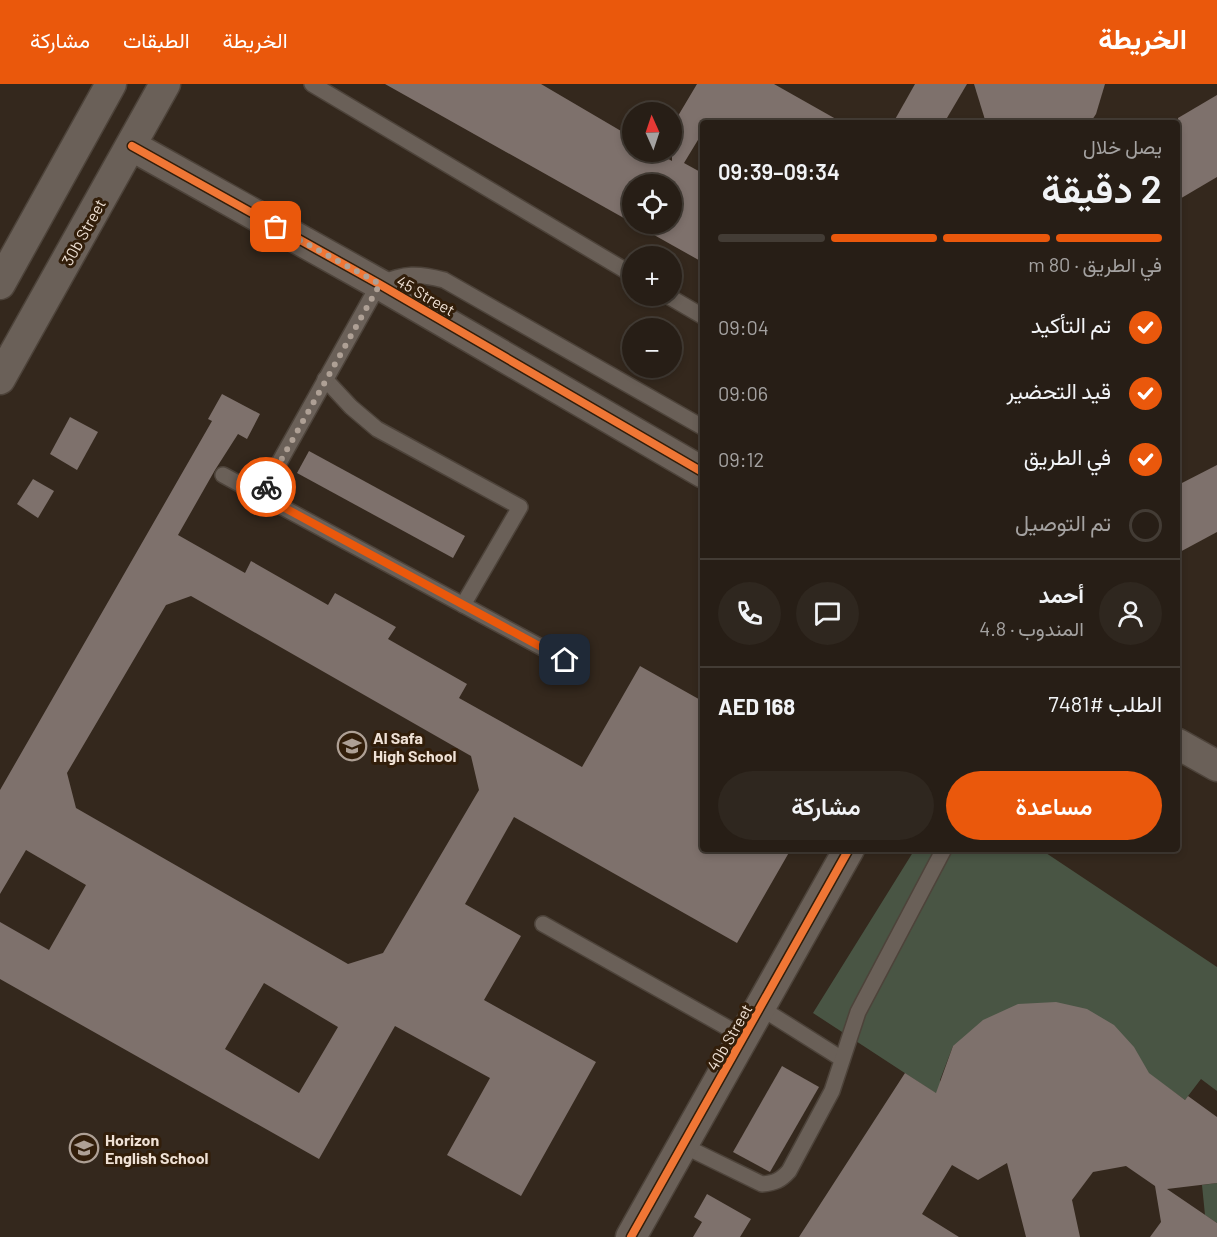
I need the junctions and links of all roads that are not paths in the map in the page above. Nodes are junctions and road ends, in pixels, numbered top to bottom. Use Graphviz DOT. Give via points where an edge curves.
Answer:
graph roads {
  1 [pos="111,84"];
  2 [pos="165,84"];
  3 [pos="312,84"];
  4 [pos="132,146"];
  5 [pos="622,268"];
  6 [pos="0,284"];
  7 [pos="380,284"];
  8 [pos="682,304"];
  9 [pos="700,315"];
  10 [pos="0,379"];
  11 [pos="325,379"];
  12 [pos="700,426"];
  13 [pos="700,471"];
  14 [pos="223,475"];
  15 [pos="261,495"];
  16 [pos="463,605"];
  17 [pos="565,660"];
  18 [pos="1180,745"];
  19 [pos="1217,766"];
  20 [pos="847,852"];
  21 [pos="942,852"];
  22 [pos="543,924"];
  23 [pos="761,1008"];
  24 [pos="744,1036"];
  25 [pos="842,1059"];
  26 [pos="682,1145"];
  27 [pos="631,1237"];
  1 -- 6 [label="street"];
  2 -- 4 [label="street, 30b Street"];
  3 -- 5 [label="lane"];
  4 -- 7 [label="street, 45 Street"];
  4 -- 10 [label="street, 30b Street"];
  7 -- 11 [label="lane"];
  7 -- 12 [label="lane" via="400,275 423,274 444,280"];
  7 -- 13 [label="street, 45 Street"];
  8 -- 9 [label="lane"];
  11 -- 15 [label="lane"];
  11 -- 16 [label="lane" via="377,429 520,507"];
  14 -- 15 [label="lane"];
  15 -- 16 [label="lane"];
  16 -- 17 [label="lane"];
  18 -- 19 [label="street"];
  20 -- 23 [label="street, 40b Street"];
  21 -- 25 [label="lane" via="858,1012"];
  22 -- 24 [label="lane"];
  23 -- 24 [label="street, 40b Street"];
  23 -- 25 [label="lane"];
  24 -- 26 [label="street, 40b Street"];
  25 -- 26 [label="lane" via="832,1091 789,1171 773,1184 762,1184"];
  26 -- 27 [label="street, 40b Street"];
}
